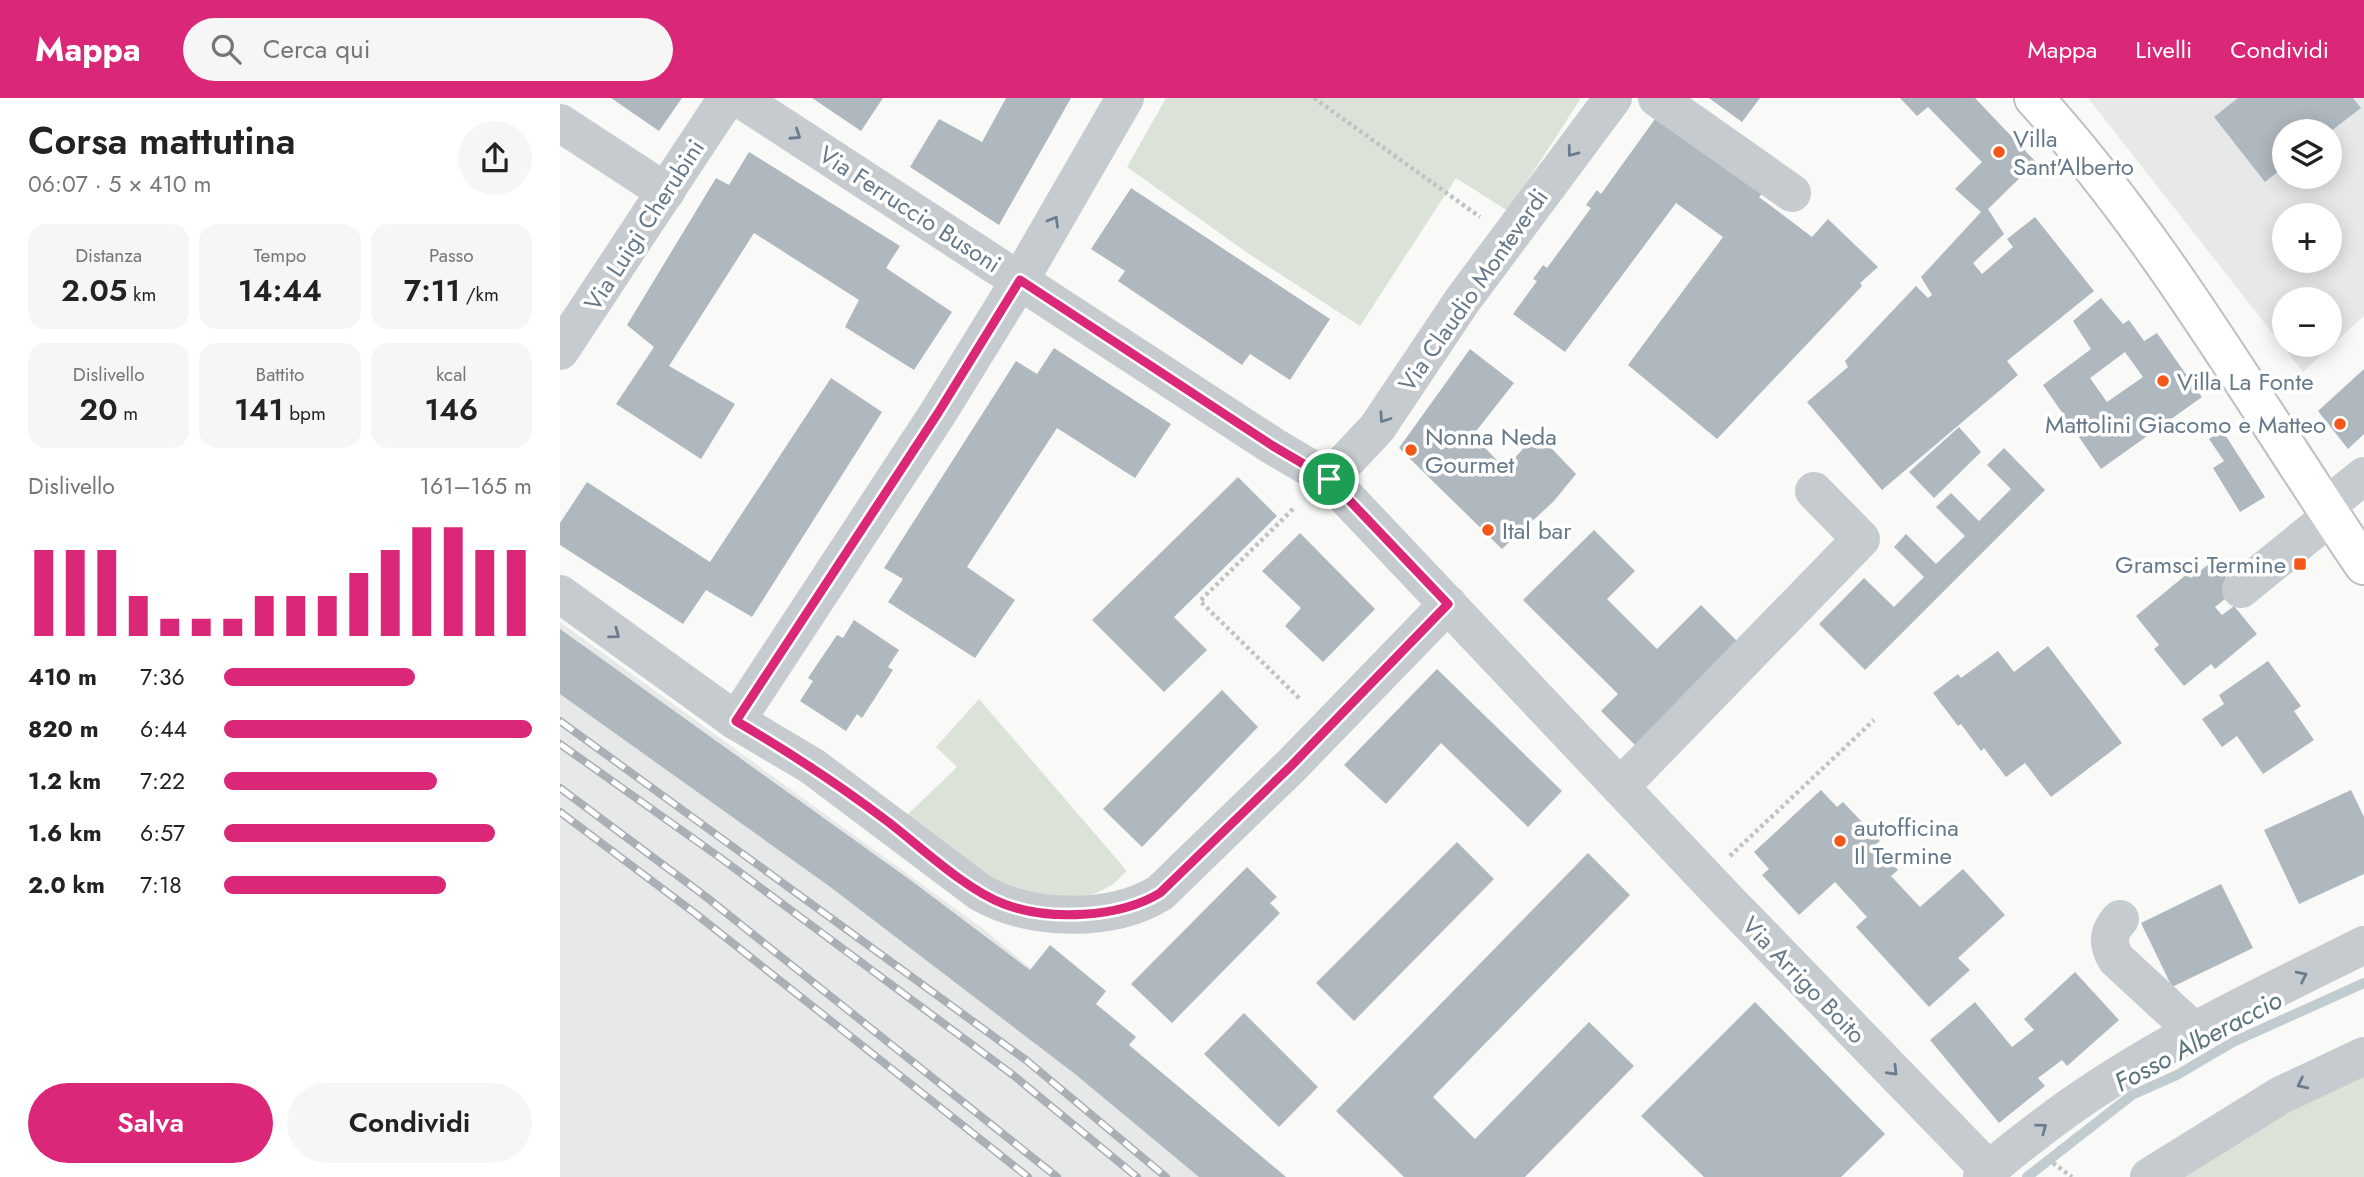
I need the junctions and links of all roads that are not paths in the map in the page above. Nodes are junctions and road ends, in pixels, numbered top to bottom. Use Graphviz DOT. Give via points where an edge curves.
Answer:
graph roads {
  1 [pos="727,98"];
  2 [pos="739,98"];
  3 [pos="1125,98"];
  4 [pos="1613,98"];
  5 [pos="1657,98"];
  6 [pos="2034,98"];
  7 [pos="560,123"];
  8 [pos="666,192"];
  9 [pos="1792,192"];
  10 [pos="1020,280"];
  11 [pos="560,351"];
  12 [pos="2364,476"];
  13 [pos="1329,479"];
  14 [pos="1814,491"];
  15 [pos="2328,511"];
  16 [pos="2363,563"];
  17 [pos="2241,589"];
  18 [pos="560,594"];
  19 [pos="1448,604"];
  20 [pos="736,721"];
  21 [pos="1620,787"];
  22 [pos="2120,919"];
  23 [pos="2364,946"];
  24 [pos="2193,1031"];
  25 [pos="2364,1056"];
  26 [pos="1986,1174"];
  27 [pos="2150,1177"];
  1 -- 8 [label="street, Via Luigi Cherubini"];
  2 -- 10 [label="street, Via Ferruccio Busoni, one-way"];
  10 -- 3 [label="street, one-way"];
  4 -- 13 [label="street, Via Claudio Monteverdi, one-way" via="1462,301 1377,428"];
  5 -- 9 [label="street"];
  6 -- 15 [label="main road" via="2086,159 2178,283"];
  7 -- 8 [label="street"];
  8 -- 11 [label="street, Via Luigi Cherubini"];
  10 -- 13 [label="street, Via Ferruccio Busoni"];
  10 -- 20 [label="street"];
  12 -- 15 [label="street"];
  13 -- 19 [label="street, Via Arrigo Boito"];
  14 -- 21 [label="street" via="1861,539"];
  15 -- 16 [label="main road"];
  15 -- 17 [label="street"];
  18 -- 20 [label="street, one-way"];
  19 -- 20 [label="street" via="1160,893 1122,907 1052,915 1005,905 981,893 812,766"];
  19 -- 21 [label="street, Via Arrigo Boito"];
  21 -- 26 [label="street, Via Arrigo Boito, one-way"];
  22 -- 24 [label="street" via="2110,935 2116,959"];
  24 -- 23 [label="street, one-way"];
  26 -- 24 [label="street, one-way" via="2097,1088"];
  25 -- 27 [label="street, one-way" via="2281,1095"];
}
